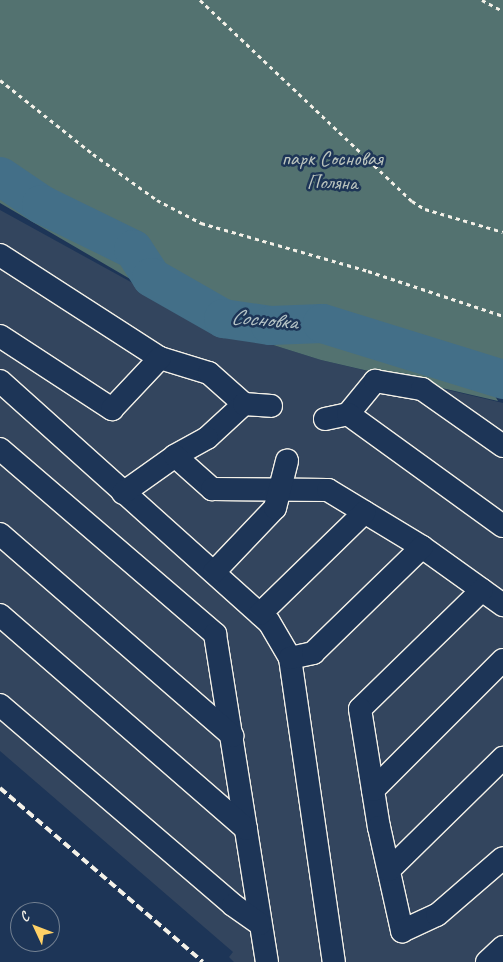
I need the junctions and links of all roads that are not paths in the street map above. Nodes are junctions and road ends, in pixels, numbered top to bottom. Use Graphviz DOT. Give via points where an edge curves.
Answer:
graph roads {
  1 [pos="0,256"];
  2 [pos="0,336"];
  3 [pos="160,358"];
  4 [pos="0,381"];
  5 [pos="244,404"];
  6 [pos="271,406"];
  7 [pos="348,414"];
  8 [pos="325,419"];
  9 [pos="503,446"];
  10 [pos="0,449"];
  11 [pos="174,456"];
  12 [pos="287,461"];
  13 [pos="278,490"];
  14 [pos="123,493"];
  15 [pos="365,512"];
  16 [pos="503,526"];
  17 [pos="0,534"];
  18 [pos="422,547"];
  19 [pos="214,572"];
  20 [pos="482,590"];
  21 [pos="503,605"];
  22 [pos="260,614"];
  23 [pos="0,615"];
  24 [pos="290,658"];
  25 [pos="503,660"];
  26 [pos="0,705"];
  27 [pos="232,736"];
  28 [pos="503,758"];
  29 [pos="373,790"];
  30 [pos="246,829"];
  31 [pos="503,858"];
  32 [pos="389,870"];
  33 [pos="260,924"];
  34 [pos="503,947"];
  35 [pos="267,962"];
  36 [pos="334,962"];
  37 [pos="487,962"];
  1 -- 3 [label="lane"];
  2 -- 3 [label="lane" via="112,409"];
  3 -- 5 [label="lane" via="209,374"];
  4 -- 14 [label="lane"];
  5 -- 6 [label="lane"];
  5 -- 11 [label="lane" via="207,438"];
  7 -- 8 [label="lane"];
  7 -- 9 [label="lane" via="375,380 422,389"];
  7 -- 16 [label="lane"];
  10 -- 27 [label="lane" via="215,634"];
  11 -- 13 [label="lane" via="212,489"];
  11 -- 14 [label="lane"];
  12 -- 13 [label="lane"];
  13 -- 15 [label="lane" via="328,490"];
  13 -- 19 [label="lane" via="275,508"];
  14 -- 19 [label="lane"];
  15 -- 18 [label="lane"];
  15 -- 22 [label="lane"];
  17 -- 27 [label="lane"];
  18 -- 20 [label="lane"];
  18 -- 24 [label="lane" via="313,654"];
  19 -- 22 [label="lane"];
  20 -- 21 [label="lane"];
  20 -- 29 [label="lane" via="360,708"];
  22 -- 24 [label="lane" via="269,622"];
  23 -- 30 [label="lane"];
  24 -- 36 [label="lane"];
  25 -- 29 [label="lane"];
  26 -- 33 [label="lane" via="233,905"];
  27 -- 30 [label="lane"];
  28 -- 32 [label="lane"];
  29 -- 32 [label="lane"];
  30 -- 33 [label="lane"];
  31 -- 32 [label="lane" via="437,916 402,931"];
  33 -- 35 [label="lane"];
  34 -- 37 [label="lane"];
}
